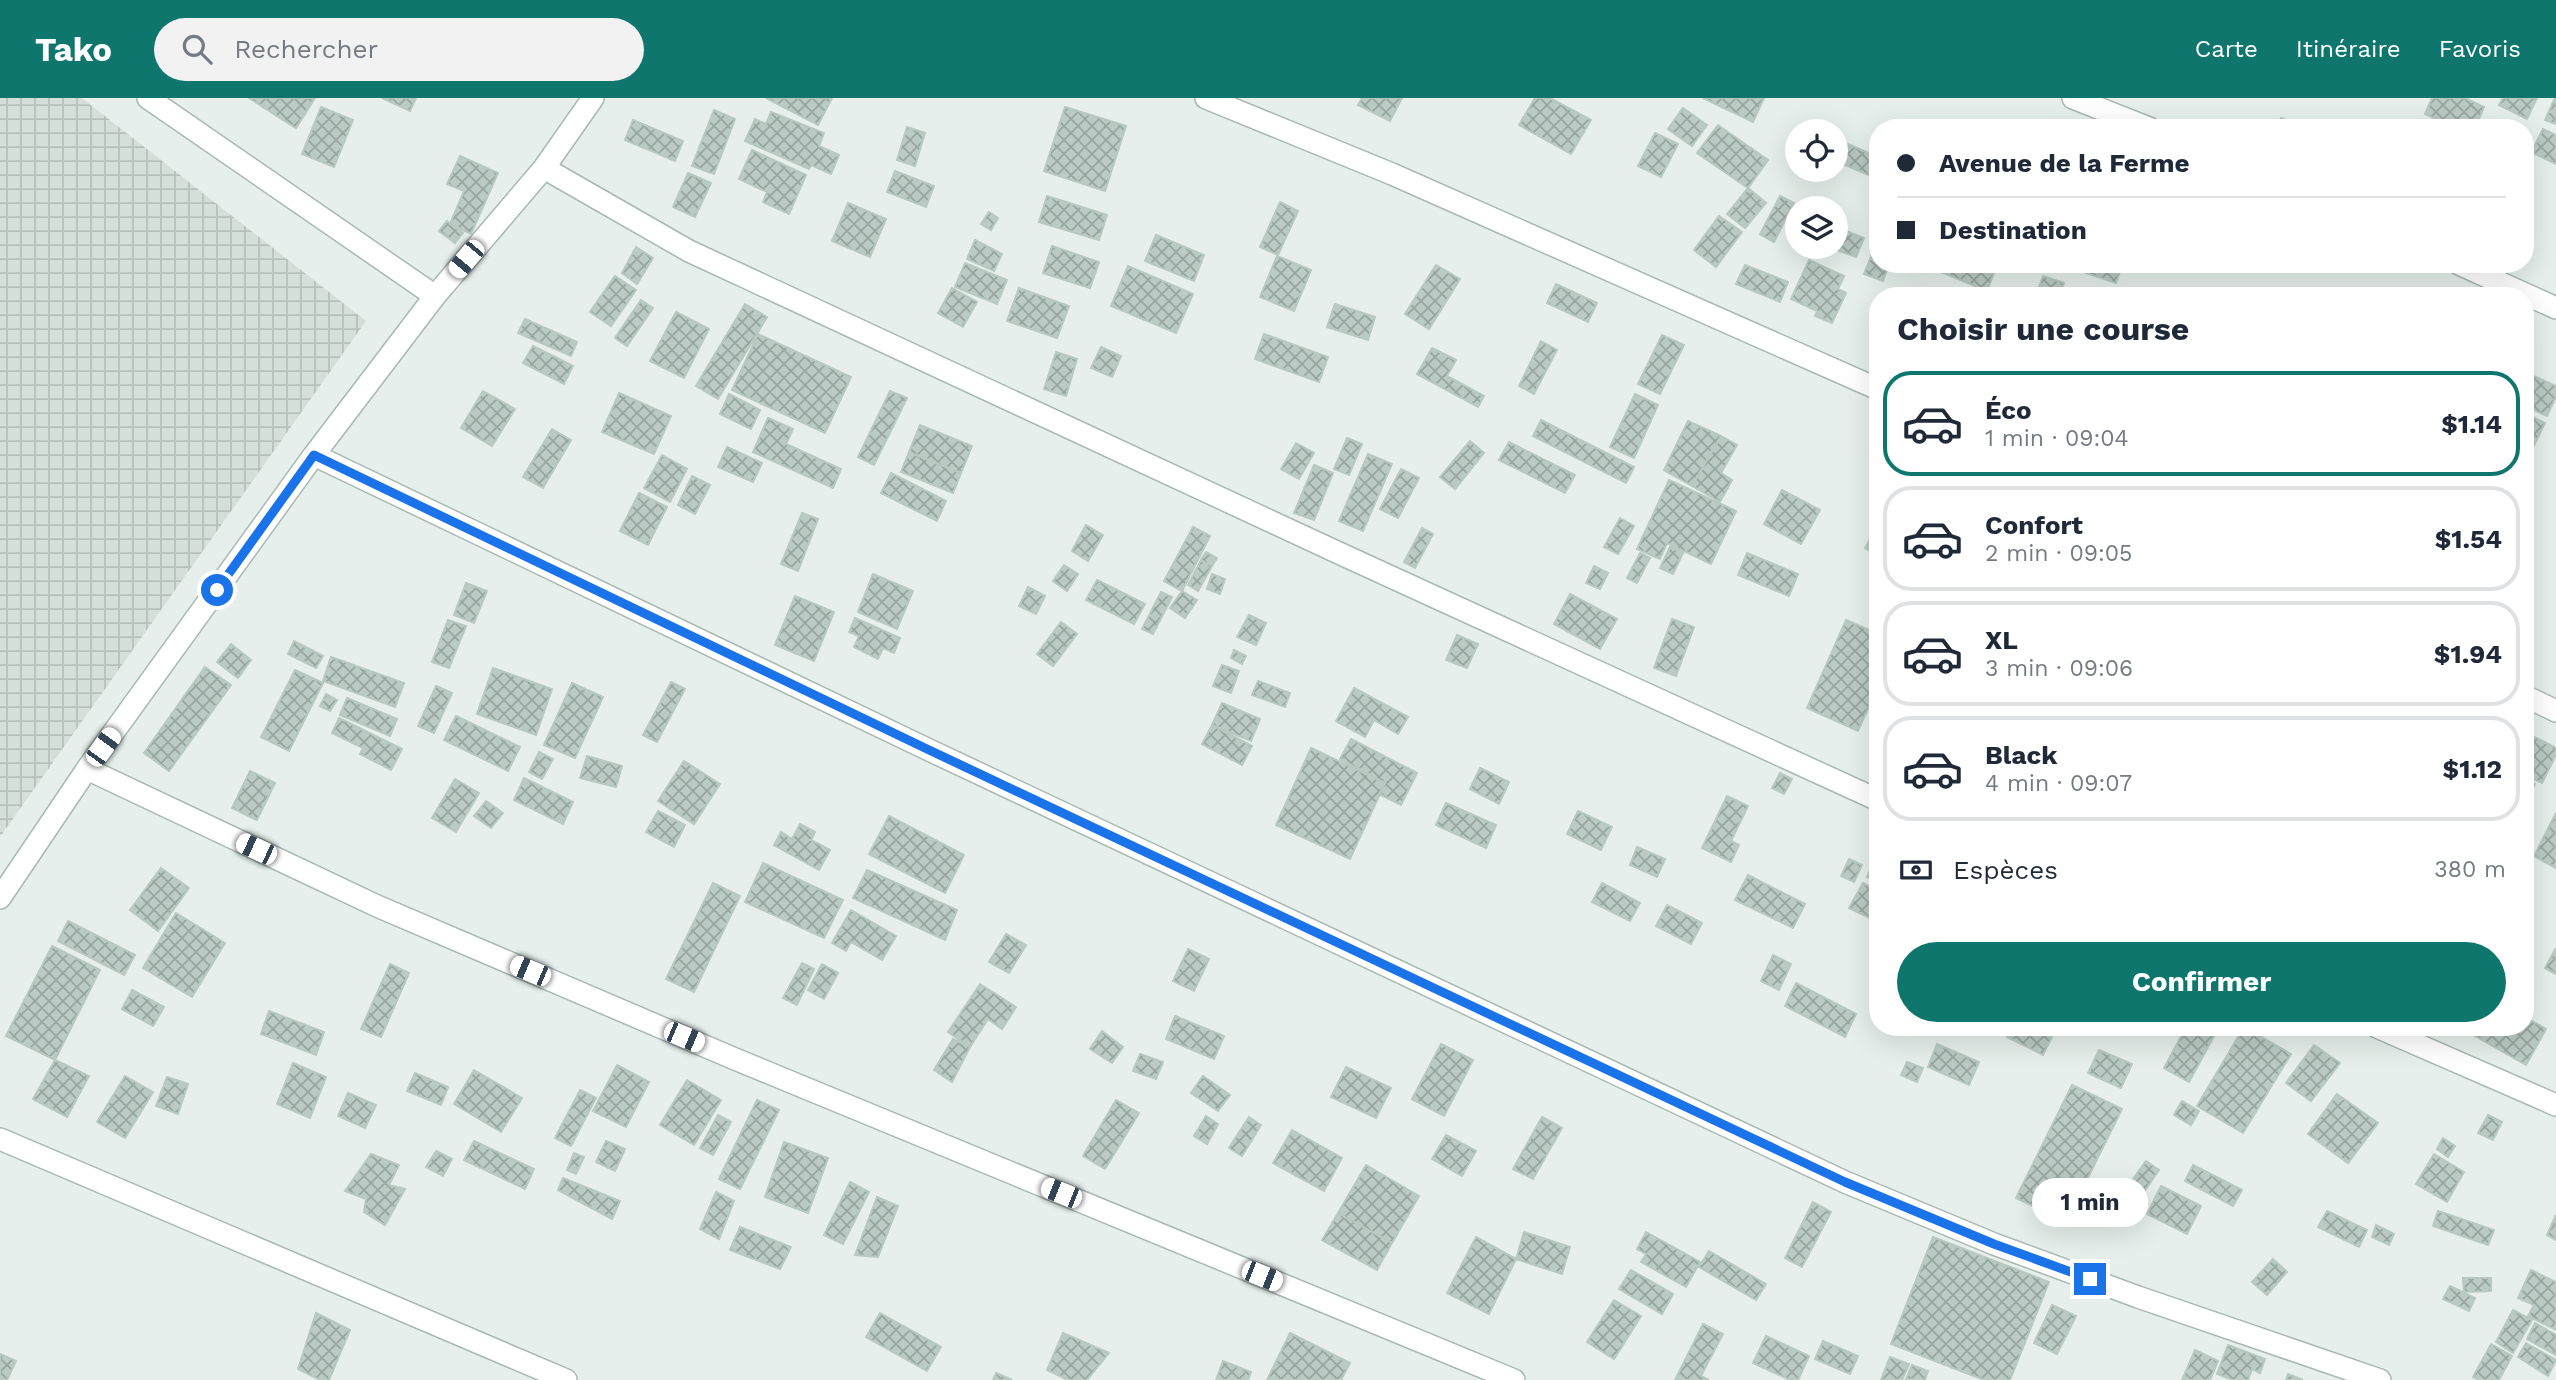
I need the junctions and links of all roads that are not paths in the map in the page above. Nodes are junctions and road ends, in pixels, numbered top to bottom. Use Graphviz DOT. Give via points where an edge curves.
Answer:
graph roads {
  1 [pos="148,98"];
  2 [pos="593,98"];
  3 [pos="1206,98"];
  4 [pos="2073,98"];
  5 [pos="2126,119"];
  6 [pos="544,168"];
  7 [pos="2479,273"];
  8 [pos="2510,287"];
  9 [pos="435,296"];
  10 [pos="2534,298"];
  11 [pos="2556,308"];
  12 [pos="1869,386"];
  13 [pos="314,455"];
  14 [pos="2534,701"];
  15 [pos="2556,712"];
  16 [pos="87,769"];
  17 [pos="1869,796"];
  18 [pos="0,898"];
  19 [pos="2398,1036"];
  20 [pos="2556,1105"];
  21 [pos="0,1139"];
  22 [pos="566,1380"];
  23 [pos="1514,1380"];
  24 [pos="2380,1380"];
  1 -- 9 [label="street"];
  2 -- 6 [label="street"];
  3 -- 12 [label="street" via="1392,174"];
  4 -- 5 [label="street"];
  6 -- 9 [label="street"];
  6 -- 17 [label="street" via="689,251"];
  7 -- 8 [label="street"];
  9 -- 13 [label="street"];
  10 -- 11 [label="street"];
  13 -- 16 [label="street"];
  13 -- 24 [label="street" via="1845,1182 1994,1244"];
  14 -- 15 [label="street"];
  16 -- 18 [label="street"];
  16 -- 23 [label="street" via="390,911 735,1059"];
  19 -- 20 [label="street"];
  21 -- 22 [label="street"];
}
